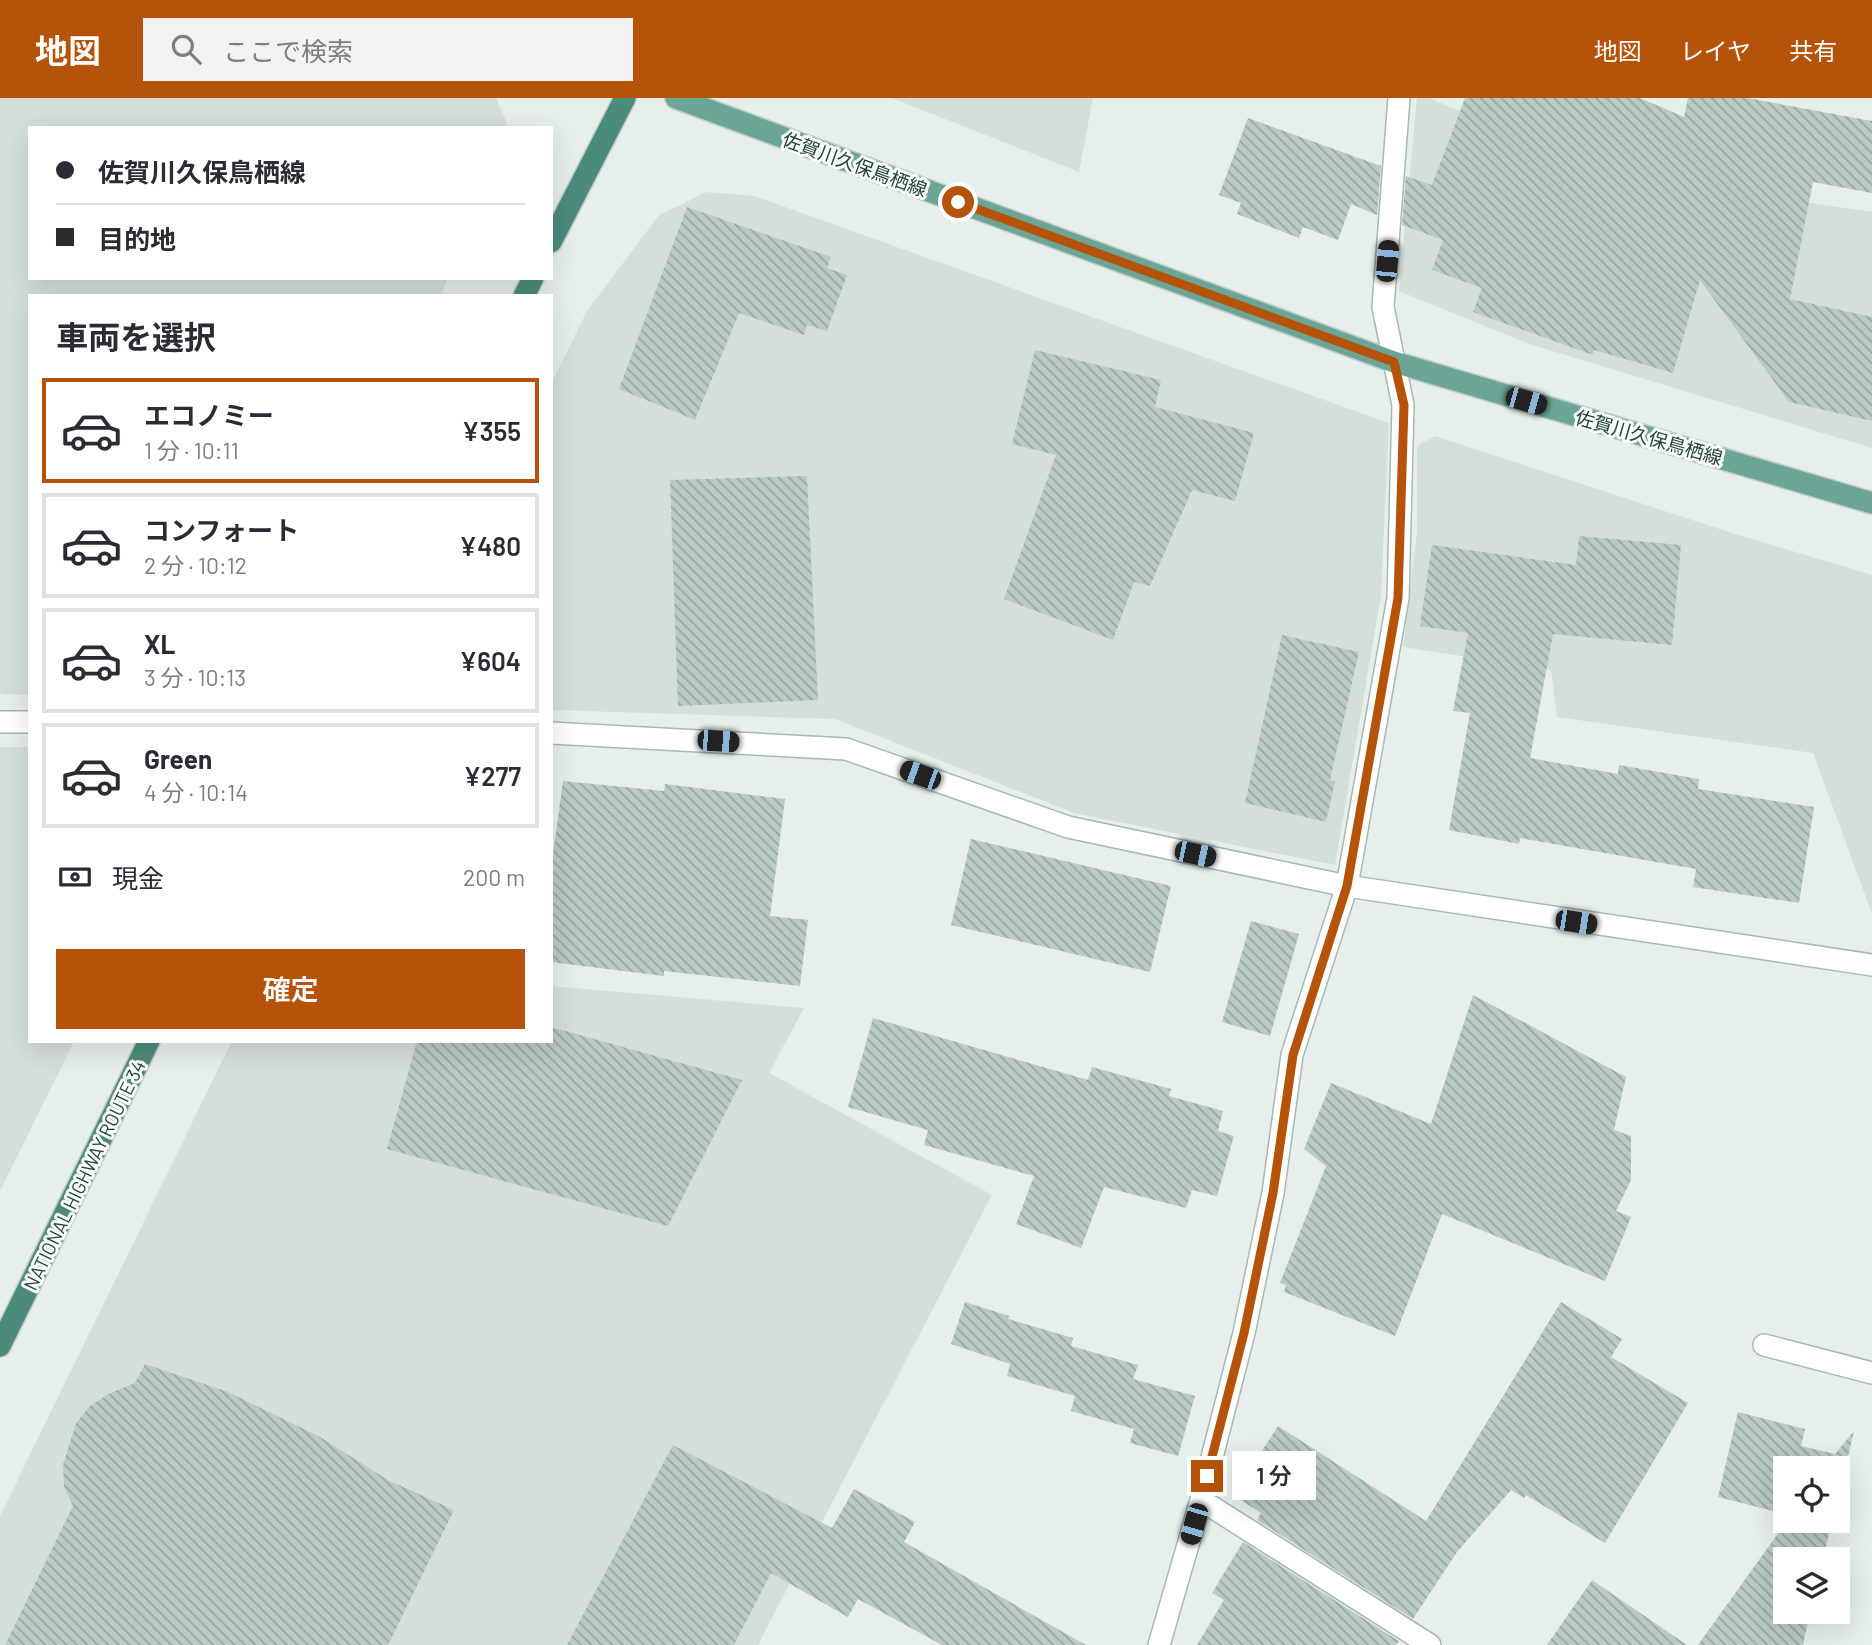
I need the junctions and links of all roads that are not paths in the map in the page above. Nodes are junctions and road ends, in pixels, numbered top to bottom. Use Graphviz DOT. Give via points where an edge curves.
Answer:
graph roads {
  1 [pos="625,98"];
  2 [pos="676,98"];
  3 [pos="1399,98"];
  4 [pos="553,238"];
  5 [pos="1394,362"];
  6 [pos="1872,503"];
  7 [pos="0,722"];
  8 [pos="28,722"];
  9 [pos="553,733"];
  10 [pos="1347,886"];
  11 [pos="1872,965"];
  12 [pos="148,1043"];
  13 [pos="1764,1345"];
  14 [pos="0,1346"];
  15 [pos="1872,1373"];
  16 [pos="1201,1500"];
  17 [pos="1159,1645"];
  18 [pos="1430,1645"];
  1 -- 4 [label="highway"];
  2 -- 5 [label="main road, 佐賀川久保鳥栖線"];
  3 -- 5 [label="street" via="1383,307"];
  5 -- 6 [label="main road, 佐賀川久保鳥栖線"];
  5 -- 10 [label="street" via="1404,405 1398,598"];
  7 -- 8 [label="street"];
  9 -- 10 [label="street" via="846,749 1068,828"];
  10 -- 11 [label="street"];
  10 -- 16 [label="street" via="1293,1055 1271,1206"];
  12 -- 14 [label="highway, NATIONAL HIGHWAY ROUTE 34"];
  13 -- 15 [label="street"];
  16 -- 17 [label="street"];
  16 -- 18 [label="street"];
}
